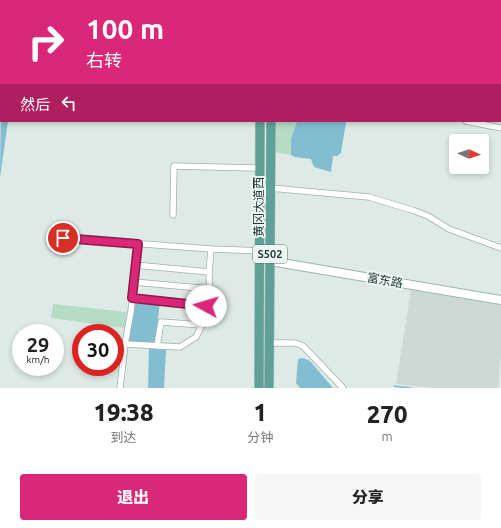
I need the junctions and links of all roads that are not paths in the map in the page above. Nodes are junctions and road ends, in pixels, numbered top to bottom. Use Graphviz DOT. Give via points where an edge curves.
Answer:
graph roads {
  1 [pos="260,122"];
  2 [pos="271,122"];
  3 [pos="471,122"];
  4 [pos="501,128"];
  5 [pos="260,168"];
  6 [pos="270,188"];
  7 [pos="173,215"];
  8 [pos="63,238"];
  9 [pos="138,244"];
  10 [pos="501,248"];
  11 [pos="211,249"];
  12 [pos="260,251"];
  13 [pos="270,261"];
  14 [pos="135,265"];
  15 [pos="208,272"];
  16 [pos="134,282"];
  17 [pos="210,289"];
  18 [pos="132,298"];
  19 [pos="501,300"];
  20 [pos="206,306"];
  21 [pos="202,325"];
  22 [pos="269,343"];
  23 [pos="125,344"];
  24 [pos="157,346"];
  25 [pos="120,388"];
  26 [pos="259,388"];
  27 [pos="269,388"];
  28 [pos="343,388"];
  1 -- 5 [label="main road, 黄冈大道西 / S502"];
  2 -- 6 [label="main road, 黄冈大道西 / S502"];
  3 -- 4 [label="street"];
  5 -- 7 [label="street" via="174,166"];
  5 -- 12 [label="main road, 黄冈大道西 / S502"];
  6 -- 10 [label="street" via="370,197 428,216 449,229"];
  6 -- 13 [label="main road, 黄冈大道西 / S502"];
  8 -- 9 [label="street"];
  9 -- 11 [label="street"];
  9 -- 14 [label="street"];
  11 -- 12 [label="street"];
  11 -- 15 [label="street"];
  12 -- 26 [label="main road, 黄冈大道西 / S502"];
  13 -- 19 [label="street, 富东路"];
  13 -- 22 [label="main road, 黄冈大道西 / S502"];
  14 -- 15 [label="street"];
  14 -- 16 [label="street"];
  15 -- 17 [label="street"];
  16 -- 17 [label="street"];
  16 -- 18 [label="street"];
  17 -- 20 [label="street"];
  18 -- 20 [label="street"];
  18 -- 23 [label="street"];
  20 -- 21 [label="street"];
  21 -- 24 [label="street" via="196,337 180,347"];
  21 -- 24 [label="street" via="161,322"];
  22 -- 27 [label="main road, 黄冈大道西 / S502"];
  22 -- 28 [label="street" via="296,343 303,346"];
  23 -- 24 [label="street"];
  23 -- 25 [label="street"];
}
